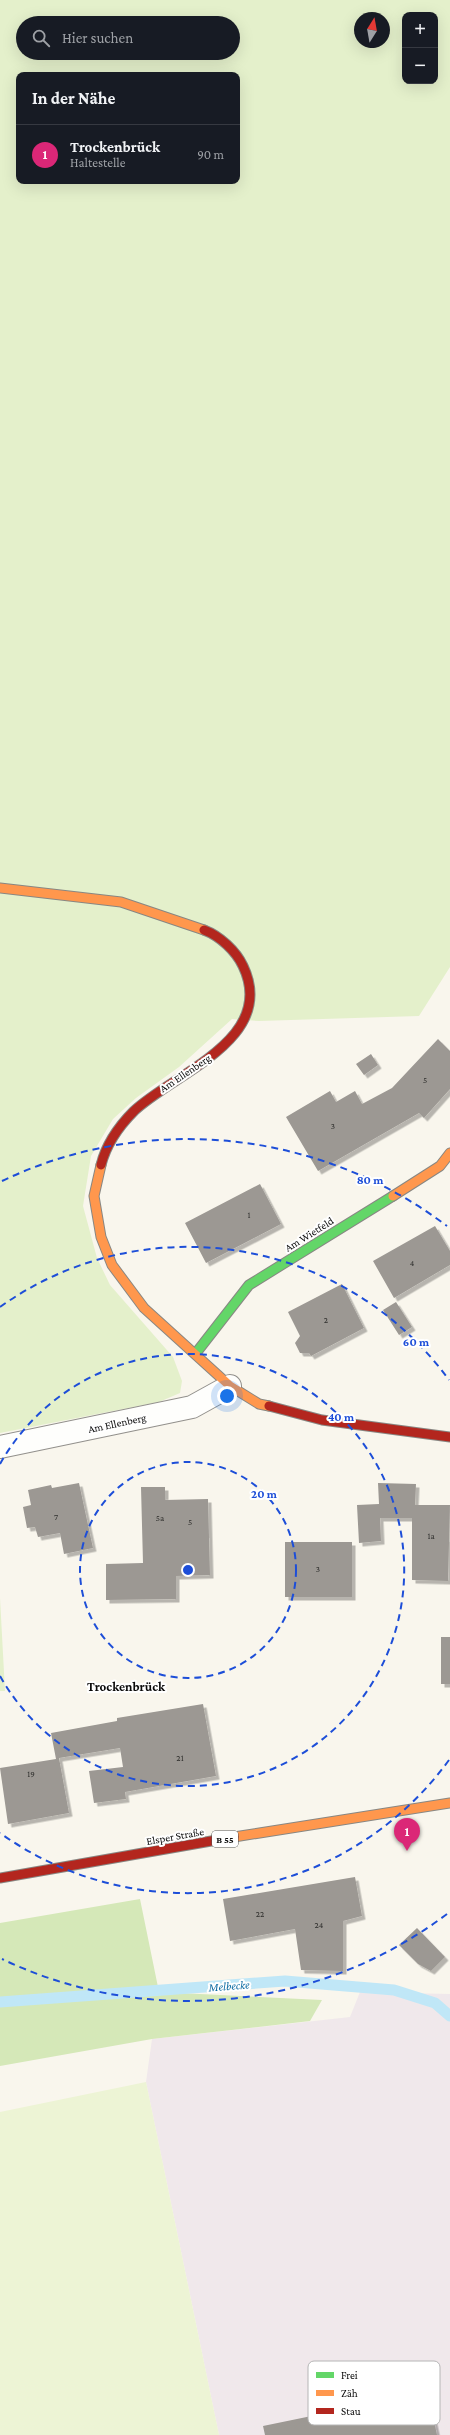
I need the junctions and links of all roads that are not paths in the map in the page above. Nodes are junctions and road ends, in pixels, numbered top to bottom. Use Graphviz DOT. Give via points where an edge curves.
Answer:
graph roads {
  1 [pos="0,888"];
  2 [pos="450,1153"];
  3 [pos="196,1353"];
  4 [pos="230,1386"];
  5 [pos="450,1437"];
  6 [pos="0,1447"];
  7 [pos="450,1803"];
  8 [pos="0,1878"];
  1 -- 3 [label="street, Am Ellenberg" via="121,902 209,932 237,953 249,978 250,1003 244,1022 218,1051 134,1111 113,1137 104,1154 94,1196 101,1237 112,1265 144,1308"];
  2 -- 3 [label="street, Am Wietfeld" via="440,1166 250,1285"];
  3 -- 4 [label="street, Am Ellenberg"];
  4 -- 5 [label="street, Am Ellenberg" via="259,1404 322,1420"];
  4 -- 6 [label="street, Am Ellenberg" via="192,1407"];
  7 -- 8 [label="street, Elsper Straße / B 55"];
}
